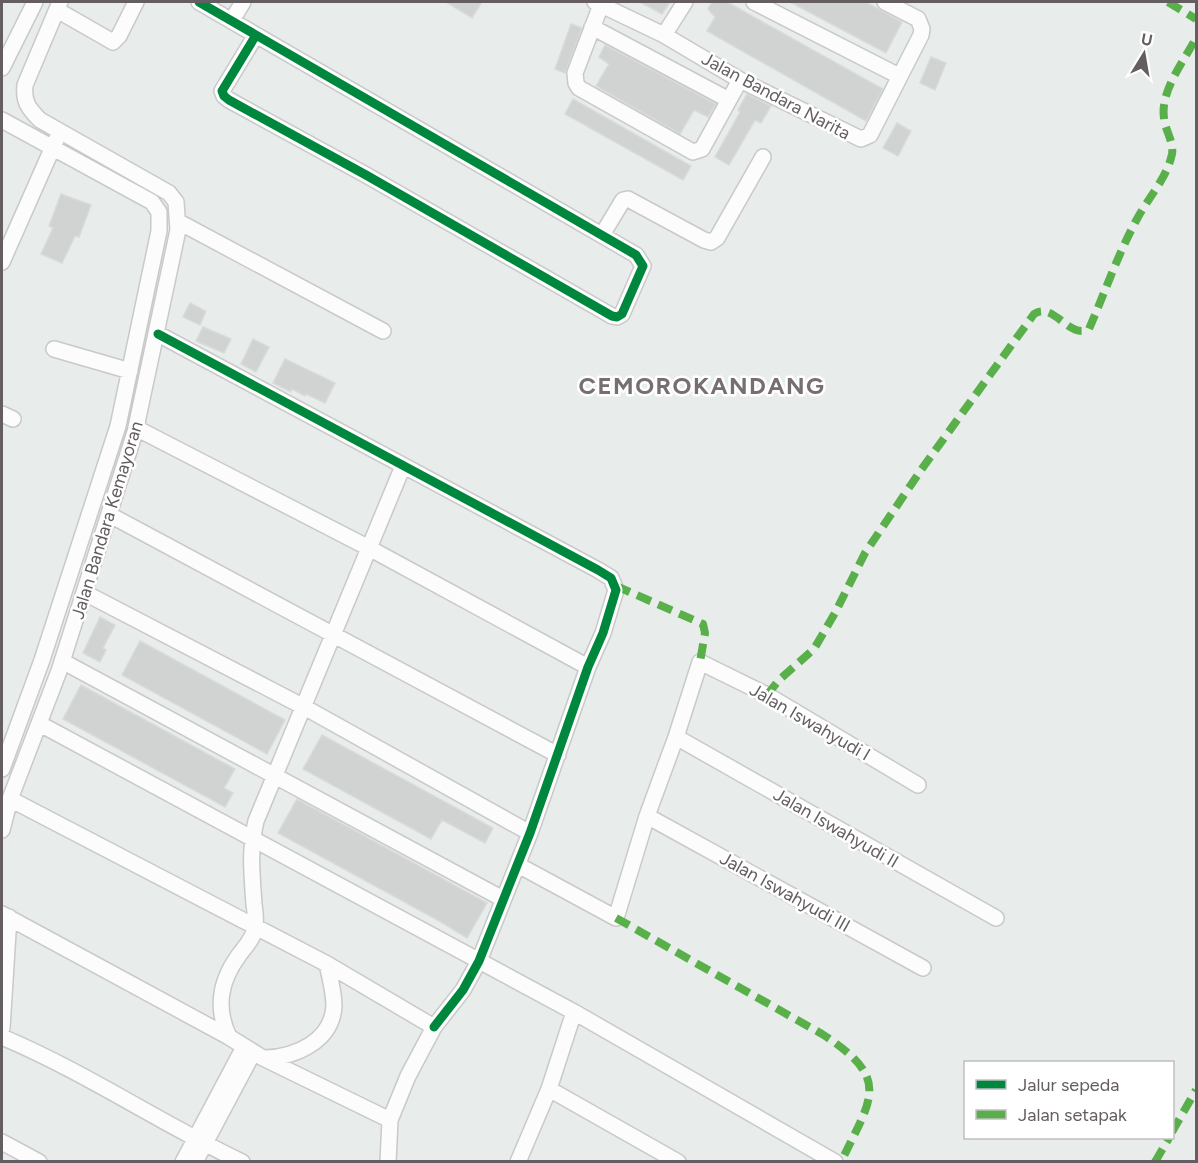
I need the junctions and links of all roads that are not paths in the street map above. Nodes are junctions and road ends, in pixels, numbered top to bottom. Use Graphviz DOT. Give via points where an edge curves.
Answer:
graph roads {
  1 [pos="35,2"];
  2 [pos="136,2"];
  3 [pos="200,2"];
  4 [pos="243,2"];
  5 [pos="685,2"];
  6 [pos="754,2"];
  7 [pos="885,2"];
  8 [pos="598,3"];
  9 [pos="58,6"];
  10 [pos="232,20"];
  11 [pos="592,27"];
  12 [pos="256,35"];
  13 [pos="664,35"];
  14 [pos="3,67"];
  15 [pos="899,76"];
  16 [pos="740,80"];
  17 [pos="729,100"];
  18 [pos="2,120"];
  19 [pos="59,132"];
  20 [pos="53,148"];
  21 [pos="763,158"];
  22 [pos="176,202"];
  23 [pos="159,212"];
  24 [pos="179,222"];
  25 [pos="602,235"];
  26 [pos="2,262"];
  27 [pos="383,331"];
  28 [pos="158,334"];
  29 [pos="54,349"];
  30 [pos="130,371"];
  31 [pos="136,428"];
  32 [pos="403,466"];
  33 [pos="110,515"];
  34 [pos="369,548"];
  35 [pos="85,592"];
  36 [pos="332,634"];
  37 [pos="62,661"];
  38 [pos="588,667"];
  39 [pos="304,707"];
  40 [pos="40,724"];
  41 [pos="676,737"];
  42 [pos="558,755"];
  43 [pos="2,769"];
  44 [pos="276,776"];
  45 [pos="918,785"];
  46 [pos="10,799"];
  47 [pos="647,816"];
  48 [pos="2,830"];
  49 [pos="530,833"];
  50 [pos="251,839"];
  51 [pos="518,865"];
  52 [pos="503,899"];
  53 [pos="5,915"];
  54 [pos="996,918"];
  55 [pos="255,927"];
  56 [pos="479,961"];
  57 [pos="327,964"];
  58 [pos="923,968"];
  59 [pos="574,1012"];
  60 [pos="434,1027"];
  61 [pos="2,1029"];
  62 [pos="2,1037"];
  63 [pos="229,1037"];
  64 [pos="253,1053"];
  65 [pos="549,1089"];
  66 [pos="390,1120"];
  67 [pos="199,1141"];
  68 [pos="2,1142"];
  69 [pos="39,1161"];
  70 [pos="183,1161"];
  71 [pos="195,1161"];
  72 [pos="242,1161"];
  73 [pos="388,1161"];
  74 [pos="518,1161"];
  75 [pos="678,1161"];
  76 [pos="835,1161"];
  1 -- 14 [label="street"];
  2 -- 9 [label="street" via="114,42"];
  3 -- 10 [label="street"];
  4 -- 10 [label="street"];
  5 -- 13 [label="street"];
  6 -- 15 [label="street"];
  7 -- 15 [label="street, Jalan Bandara Narita" via="918,19 922,29"];
  8 -- 11 [label="street"];
  8 -- 13 [label="street, Jalan Bandara Narita"];
  9 -- 19 [label="street" via="25,85 24,98 40,120"];
  10 -- 12 [label="street"];
  11 -- 17 [label="street"];
  11 -- 17 [label="street" via="575,74 579,88 693,152 702,149"];
  12 -- 25 [label="street"];
  12 -- 25 [label="street" via="222,91 229,100 617,317 622,314 643,266 636,255"];
  13 -- 16 [label="street, Jalan Bandara Narita"];
  15 -- 16 [label="street, Jalan Bandara Narita" via="870,135 861,139"];
  16 -- 17 [label="street"];
  18 -- 20 [label="street"];
  19 -- 20 [label="street"];
  19 -- 22 [label="street" via="169,193"];
  20 -- 23 [label="street" via="152,201"];
  20 -- 26 [label="street"];
  21 -- 25 [label="street" via="711,242 628,199 623,200"];
  22 -- 23 [label="street"];
  22 -- 24 [label="street, Jalan Bandara Kemayoran"];
  23 -- 30 [label="street, Jalan Bandara Kemayoran" via="159,231"];
  24 -- 27 [label="street"];
  24 -- 28 [label="street, Jalan Bandara Kemayoran"];
  28 -- 31 [label="street, Jalan Bandara Kemayoran"];
  28 -- 32 [label="street"];
  29 -- 30 [label="street"];
  30 -- 43 [label="street, Jalan Bandara Kemayoran" via="118,426 93,504"];
  31 -- 33 [label="street, Jalan Bandara Kemayoran"];
  31 -- 34 [label="street"];
  32 -- 34 [label="street"];
  32 -- 38 [label="street" via="611,578 616,585 615,599"];
  33 -- 35 [label="street, Jalan Bandara Kemayoran"];
  33 -- 36 [label="street"];
  34 -- 36 [label="street"];
  34 -- 38 [label="street"];
  35 -- 37 [label="street, Jalan Bandara Kemayoran"];
  35 -- 39 [label="street"];
  36 -- 39 [label="street"];
  36 -- 42 [label="street"];
  37 -- 40 [label="street, Jalan Bandara Kemayoran"];
  37 -- 44 [label="street"];
  38 -- 42 [label="street"];
  39 -- 44 [label="street"];
  39 -- 49 [label="street"];
  40 -- 46 [label="street, Jalan Bandara Kemayoran"];
  40 -- 50 [label="street"];
  41 -- 45 [label="street, Jalan Iswahyudi I" via="700,662 766,695"];
  41 -- 47 [label="street"];
  41 -- 54 [label="street, Jalan Iswahyudi II"];
  42 -- 49 [label="street"];
  44 -- 50 [label="street"];
  44 -- 52 [label="street"];
  46 -- 48 [label="street, Jalan Bandara Kemayoran"];
  46 -- 55 [label="street"];
  47 -- 51 [label="street" via="616,918"];
  47 -- 58 [label="street, Jalan Iswahyudi III"];
  49 -- 51 [label="street"];
  50 -- 55 [label="street"];
  50 -- 56 [label="street"];
  51 -- 52 [label="street"];
  52 -- 56 [label="street"];
  53 -- 61 [label="street"];
  53 -- 63 [label="street"];
  55 -- 57 [label="street"];
  55 -- 63 [label="street" via="222,988 221,1013"];
  56 -- 59 [label="street"];
  56 -- 60 [label="street" via="463,990"];
  57 -- 60 [label="street"];
  57 -- 64 [label="street" via="334,1008 318,1040 278,1058"];
  59 -- 65 [label="street"];
  59 -- 76 [label="street"];
  60 -- 66 [label="street"];
  62 -- 67 [label="street"];
  63 -- 64 [label="street"];
  64 -- 66 [label="street"];
  64 -- 67 [label="street"];
  65 -- 74 [label="street"];
  65 -- 75 [label="street"];
  66 -- 73 [label="street"];
  67 -- 70 [label="street"];
  67 -- 71 [label="street"];
  67 -- 72 [label="street"];
  68 -- 69 [label="street"];
}
